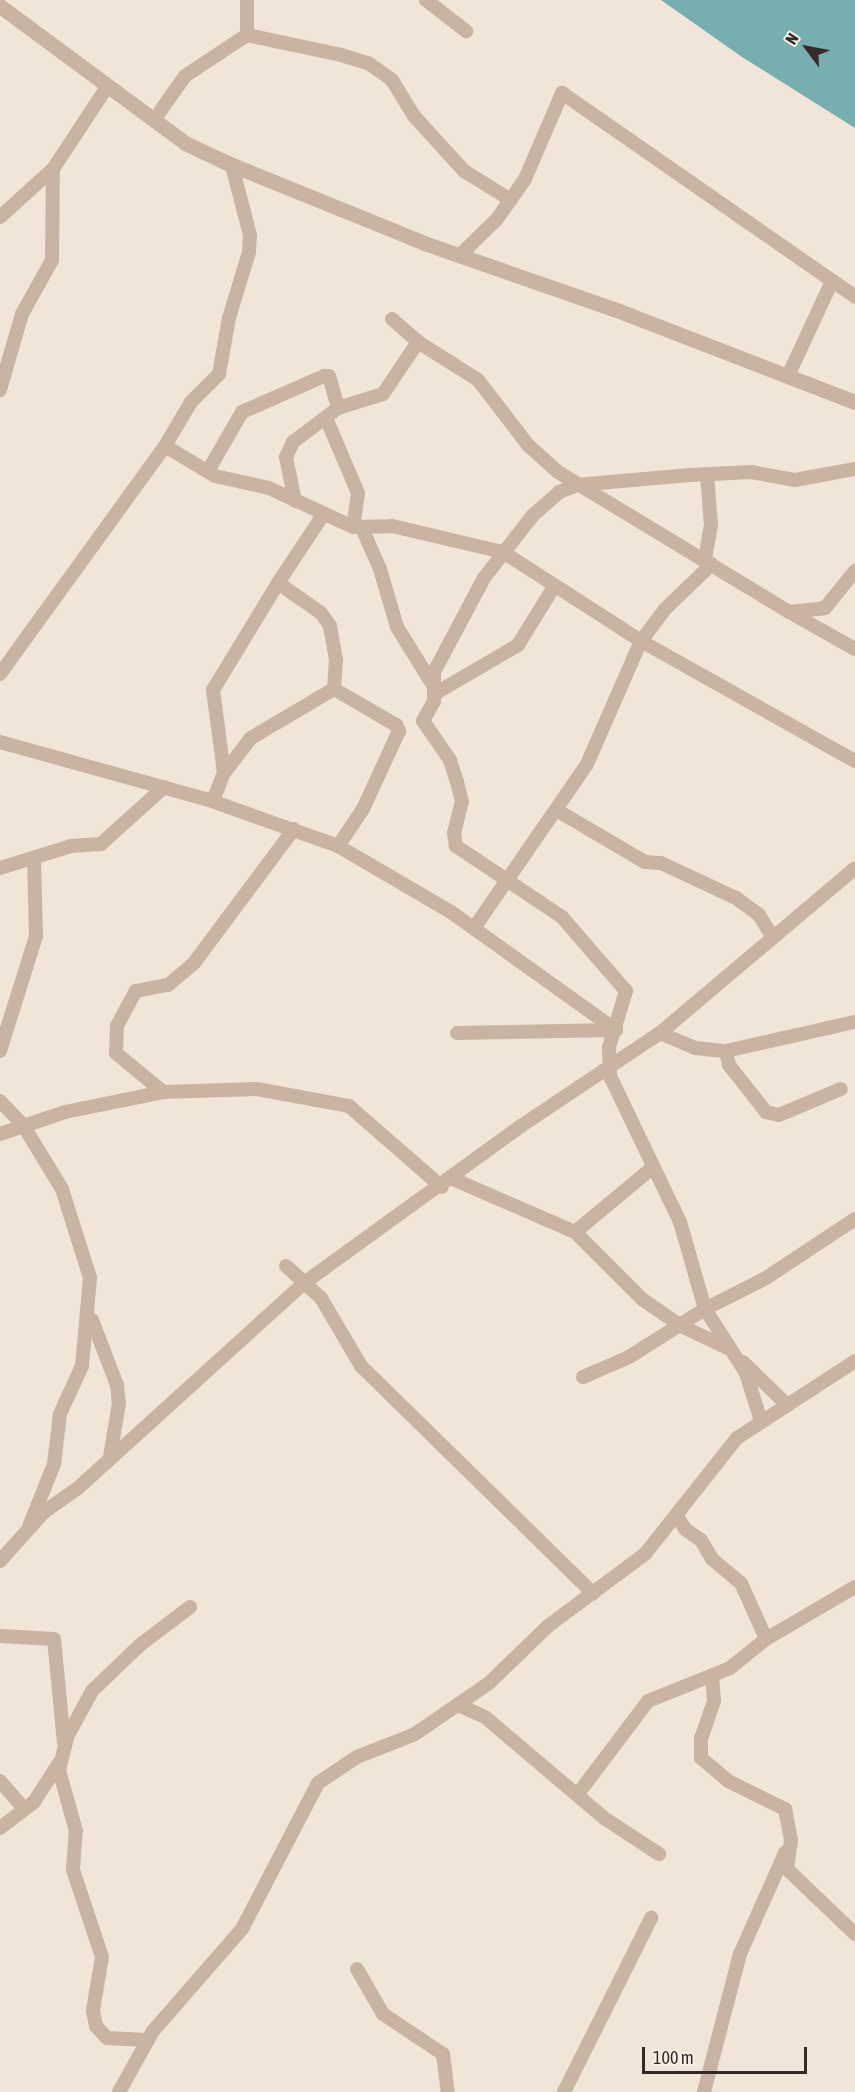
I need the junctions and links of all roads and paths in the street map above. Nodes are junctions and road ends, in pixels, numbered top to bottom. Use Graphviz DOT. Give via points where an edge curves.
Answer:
graph roads {
  1 [pos="247,0"];
  2 [pos="426,0"];
  3 [pos="0,6"];
  4 [pos="466,31"];
  5 [pos="248,35"];
  6 [pos="107,87"];
  7 [pos="153,120"];
  8 [pos="232,166"];
  9 [pos="53,169"];
  10 [pos="512,200"];
  11 [pos="0,217"];
  12 [pos="460,255"];
  13 [pos="832,281"];
  14 [pos="855,297"];
  15 [pos="392,319"];
  16 [pos="418,342"];
  17 [pos="788,376"];
  18 [pos="0,390"];
  19 [pos="855,402"];
  20 [pos="338,408"];
  21 [pos="326,418"];
  22 [pos="165,446"];
  23 [pos="855,469"];
  24 [pos="208,471"];
  25 [pos="558,472"];
  26 [pos="707,474"];
  27 [pos="577,485"];
  28 [pos="548,499"];
  29 [pos="295,501"];
  30 [pos="323,514"];
  31 [pos="357,527"];
  32 [pos="503,552"];
  33 [pos="709,562"];
  34 [pos="855,571"];
  35 [pos="278,583"];
  36 [pos="555,585"];
  37 [pos="789,612"];
  38 [pos="641,641"];
  39 [pos="855,649"];
  40 [pos="0,674"];
  41 [pos="434,688"];
  42 [pos="334,689"];
  43 [pos="0,742"];
  44 [pos="855,761"];
  45 [pos="224,773"];
  46 [pos="164,787"];
  47 [pos="213,801"];
  48 [pos="558,811"];
  49 [pos="294,829"];
  50 [pos="338,846"];
  51 [pos="34,861"];
  52 [pos="0,868"];
  53 [pos="855,868"];
  54 [pos="508,883"];
  55 [pos="474,928"];
  56 [pos="772,936"];
  57 [pos="855,1022"];
  58 [pos="616,1030"];
  59 [pos="660,1033"];
  60 [pos="457,1034"];
  61 [pos="0,1051"];
  62 [pos="726,1051"];
  63 [pos="608,1071"];
  64 [pos="841,1089"];
  65 [pos="163,1092"];
  66 [pos="0,1101"];
  67 [pos="23,1125"];
  68 [pos="0,1134"];
  69 [pos="652,1168"];
  70 [pos="448,1183"];
  71 [pos="855,1219"];
  72 [pos="575,1232"];
  73 [pos="286,1266"];
  74 [pos="304,1284"];
  75 [pos="88,1309"];
  76 [pos="705,1309"];
  77 [pos="681,1326"];
  78 [pos="734,1353"];
  79 [pos="855,1361"];
  80 [pos="583,1377"];
  81 [pos="786,1404"];
  82 [pos="761,1421"];
  83 [pos="110,1457"];
  84 [pos="677,1516"];
  85 [pos="30,1526"];
  86 [pos="0,1561"];
  87 [pos="855,1587"];
  88 [pos="593,1593"];
  89 [pos="190,1607"];
  90 [pos="0,1636"];
  91 [pos="766,1639"];
  92 [pos="712,1677"];
  93 [pos="458,1705"];
  94 [pos="62,1755"];
  95 [pos="0,1781"];
  96 [pos="577,1795"];
  97 [pos="24,1809"];
  98 [pos="0,1828"];
  99 [pos="790,1840"];
  100 [pos="659,1854"];
  101 [pos="651,1918"];
  102 [pos="855,1934"];
  103 [pos="357,1969"];
  104 [pos="147,2040"];
  105 [pos="119,2092"];
  106 [pos="448,2092"];
  107 [pos="564,2092"];
  108 [pos="704,2092"];
  1 -- 5 [label="street"];
  2 -- 4 [label="street"];
  3 -- 6 [label="street"];
  5 -- 7 [label="street" via="185,76"];
  5 -- 10 [label="street" via="341,55 381,70 464,171"];
  6 -- 7 [label="street"];
  6 -- 9 [label="street"];
  7 -- 8 [label="street"];
  8 -- 12 [label="street"];
  8 -- 22 [label="street" via="250,235 249,252 229,318 223,365 191,402"];
  9 -- 11 [label="street"];
  9 -- 18 [label="street" via="52,260 22,314"];
  10 -- 12 [label="street"];
  10 -- 13 [label="street" via="562,93"];
  12 -- 17 [label="street"];
  13 -- 14 [label="street"];
  13 -- 17 [label="street"];
  15 -- 16 [label="street"];
  16 -- 20 [label="street" via="382,394"];
  16 -- 25 [label="street" via="478,380 528,445"];
  17 -- 19 [label="street"];
  20 -- 21 [label="street"];
  20 -- 24 [label="street" via="329,376 324,376 242,412"];
  21 -- 29 [label="street" via="290,448 286,457 295,480"];
  21 -- 31 [label="street" via="358,493"];
  22 -- 24 [label="street"];
  22 -- 40 [label="street"];
  23 -- 26 [label="street" via="795,480 751,472"];
  24 -- 29 [label="street" via="234,483 269,488"];
  25 -- 27 [label="street"];
  25 -- 28 [label="street"];
  26 -- 27 [label="street"];
  26 -- 33 [label="street"];
  27 -- 28 [label="street"];
  27 -- 33 [label="street"];
  28 -- 32 [label="street"];
  29 -- 30 [label="street"];
  30 -- 31 [label="street"];
  30 -- 35 [label="street"];
  31 -- 32 [label="street" via="392,526"];
  31 -- 41 [label="street" via="380,569 397,627"];
  32 -- 36 [label="street"];
  32 -- 41 [label="street" via="484,578"];
  33 -- 37 [label="street"];
  33 -- 38 [label="street"];
  34 -- 37 [label="street" via="825,608"];
  35 -- 42 [label="street" via="321,613 330,626 336,660"];
  35 -- 45 [label="street" via="213,690"];
  36 -- 38 [label="street"];
  36 -- 41 [label="street" via="518,645"];
  37 -- 39 [label="street"];
  38 -- 44 [label="street"];
  38 -- 48 [label="street" via="587,764"];
  41 -- 54 [label="street" via="423,721 450,760 458,782 462,802 453,842"];
  42 -- 45 [label="street" via="251,738"];
  42 -- 50 [label="street" via="396,725 399,731 363,809"];
  43 -- 46 [label="street"];
  45 -- 47 [label="street"];
  46 -- 47 [label="street"];
  46 -- 51 [label="street" via="101,844 71,846"];
  47 -- 49 [label="street"];
  48 -- 54 [label="street"];
  48 -- 56 [label="street" via="645,862 660,863 736,898 759,915"];
  49 -- 50 [label="street"];
  49 -- 65 [label="street" via="195,963 168,985 136,991 117,1026 116,1053"];
  50 -- 55 [label="street" via="396,877"];
  51 -- 52 [label="street"];
  51 -- 61 [label="street" via="36,936"];
  53 -- 56 [label="street"];
  54 -- 55 [label="street"];
  54 -- 58 [label="street" via="569,923 588,952 626,991"];
  55 -- 58 [label="street"];
  56 -- 59 [label="street"];
  57 -- 62 [label="street"];
  58 -- 60 [label="street"];
  58 -- 63 [label="street"];
  59 -- 62 [label="street" via="695,1048"];
  59 -- 63 [label="street"];
  62 -- 64 [label="street" via="729,1065 766,1112 779,1115"];
  63 -- 69 [label="street"];
  63 -- 70 [label="street" via="521,1126"];
  65 -- 67 [label="street"];
  65 -- 70 [label="street" via="257,1089 334,1101 369,1120"];
  66 -- 67 [label="street"];
  67 -- 68 [label="street"];
  67 -- 75 [label="street" via="62,1190 86,1256"];
  69 -- 72 [label="street"];
  69 -- 76 [label="street" via="680,1222"];
  70 -- 72 [label="street"];
  70 -- 74 [label="street"];
  71 -- 76 [label="street" via="766,1278"];
  72 -- 77 [label="street" via="642,1299"];
  73 -- 74 [label="street"];
  74 -- 83 [label="street"];
  74 -- 88 [label="street" via="321,1298 361,1366"];
  75 -- 83 [label="street" via="104,1360 117,1385 119,1403"];
  75 -- 85 [label="street" via="82,1366 60,1414 54,1464"];
  76 -- 77 [label="street"];
  76 -- 78 [label="street"];
  77 -- 78 [label="street" via="719,1341"];
  77 -- 80 [label="street"];
  78 -- 81 [label="street"];
  78 -- 82 [label="street"];
  79 -- 81 [label="street"];
  81 -- 82 [label="street"];
  82 -- 84 [label="street" via="737,1438"];
  83 -- 85 [label="street"];
  84 -- 88 [label="street" via="645,1554"];
  84 -- 91 [label="street" via="685,1529 701,1539 712,1559 741,1583"];
  85 -- 86 [label="street"];
  87 -- 91 [label="street"];
  88 -- 93 [label="street"];
  89 -- 94 [label="street" via="140,1645 92,1691"];
  90 -- 94 [label="street" via="54,1639"];
  91 -- 92 [label="street"];
  92 -- 96 [label="street" via="648,1701"];
  92 -- 99 [label="street" via="714,1701 701,1738 700,1758 728,1781 779,1803 789,1822"];
  93 -- 96 [label="street" via="504,1731"];
  93 -- 104 [label="street" via="415,1734 339,1767 318,1783 242,1929 192,1982"];
  94 -- 97 [label="street" via="34,1802"];
  94 -- 104 [label="street" via="59,1779 76,1831 73,1870 102,1957 93,2010 96,2026 107,2038"];
  95 -- 97 [label="street"];
  96 -- 100 [label="street"];
  97 -- 98 [label="street"];
  99 -- 102 [label="street" via="788,1869"];
  99 -- 108 [label="street" via="740,1954"];
  101 -- 107 [label="street"];
  103 -- 106 [label="street" via="383,2014 442,2054"];
  104 -- 105 [label="street"];
}
